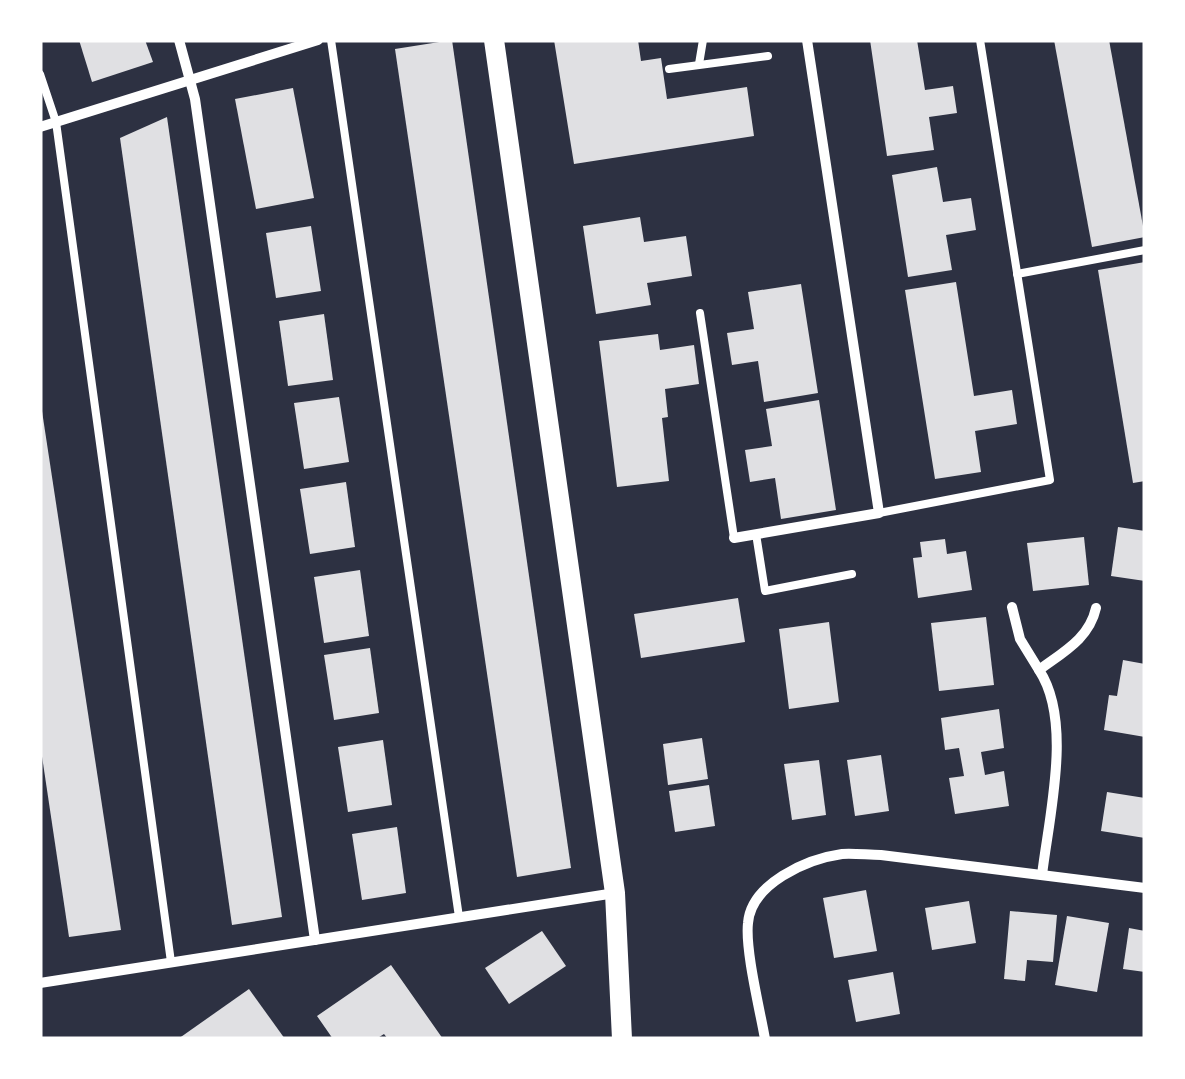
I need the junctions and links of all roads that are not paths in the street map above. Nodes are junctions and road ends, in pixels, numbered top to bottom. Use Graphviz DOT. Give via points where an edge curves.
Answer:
graph roads {
  1 [pos="180,40"];
  2 [pos="318,40"];
  3 [pos="331,40"];
  4 [pos="494,40"];
  5 [pos="703,40"];
  6 [pos="807,40"];
  7 [pos="980,40"];
  8 [pos="768,56"];
  9 [pos="699,64"];
  10 [pos="669,69"];
  11 [pos="40,74"];
  12 [pos="191,78"];
  13 [pos="56,122"];
  14 [pos="40,127"];
  15 [pos="1145,250"];
  16 [pos="1017,274"];
  17 [pos="700,312"];
  18 [pos="879,514"];
  19 [pos="756,534"];
  20 [pos="734,538"];
  21 [pos="852,574"];
  22 [pos="1012,608"];
  23 [pos="1096,608"];
  24 [pos="1039,670"];
  25 [pos="1042,876"];
  26 [pos="1145,888"];
  27 [pos="615,893"];
  28 [pos="459,917"];
  29 [pos="314,940"];
  30 [pos="172,962"];
  31 [pos="619,978"];
  32 [pos="40,982"];
  33 [pos="609,1039"];
  34 [pos="622,1039"];
  35 [pos="765,1039"];
  1 -- 12 [label="street"];
  2 -- 12 [label="street"];
  3 -- 28 [label="lane"];
  4 -- 27 [label="main road"];
  5 -- 9 [label="lane"];
  6 -- 18 [label="street"];
  7 -- 16 [label="lane"];
  8 -- 9 [label="lane"];
  9 -- 10 [label="lane"];
  11 -- 13 [label="lane"];
  12 -- 13 [label="street"];
  12 -- 29 [label="street"];
  13 -- 14 [label="street"];
  13 -- 30 [label="lane"];
  15 -- 16 [label="lane"];
  16 -- 18 [label="lane" via="1050,480"];
  17 -- 20 [label="lane"];
  18 -- 19 [label="street"];
  19 -- 20 [label="street"];
  19 -- 21 [label="lane" via="764,590"];
  22 -- 24 [label="street" via="1020,639"];
  23 -- 24 [label="street" via="1083,637"];
  24 -- 25 [label="street" via="1054,703 1058,736"];
  25 -- 26 [label="street"];
  25 -- 35 [label="street" via="842,854 783,876 753,902 747,926"];
  27 -- 28 [label="street"];
  27 -- 31 [label="main road"];
  28 -- 29 [label="street"];
  29 -- 30 [label="street"];
  30 -- 32 [label="street"];
  31 -- 33 [label="main road"];
  31 -- 34 [label="main road"];
}
